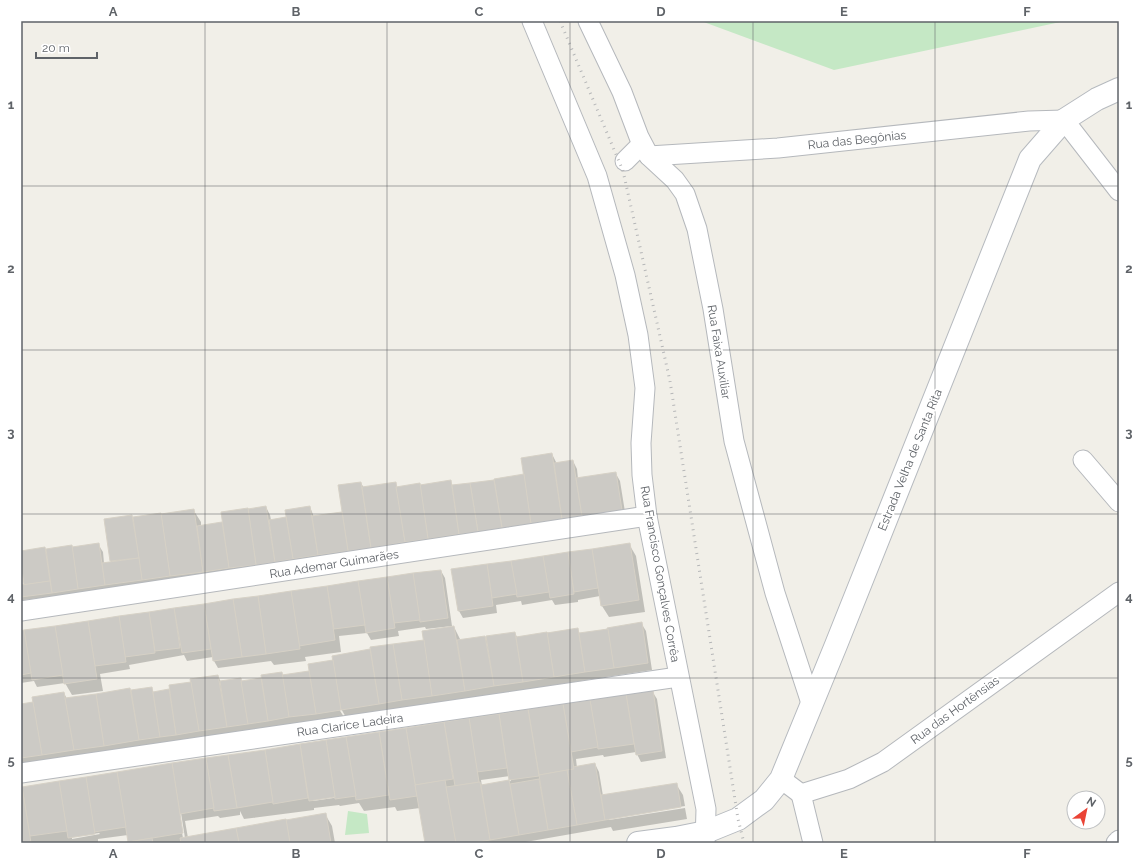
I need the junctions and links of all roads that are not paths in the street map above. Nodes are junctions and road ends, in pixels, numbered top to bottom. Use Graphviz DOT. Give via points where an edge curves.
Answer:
graph roads {
  1 [pos="532,21"];
  2 [pos="588,21"];
  3 [pos="1119,89"];
  4 [pos="1064,120"];
  5 [pos="646,150"];
  6 [pos="625,161"];
  7 [pos="1119,191"];
  8 [pos="1083,460"];
  9 [pos="1119,502"];
  10 [pos="646,516"];
  11 [pos="1119,592"];
  12 [pos="21,611"];
  13 [pos="678,677"];
  14 [pos="811,703"];
  15 [pos="21,773"];
  16 [pos="781,778"];
  17 [pos="801,794"];
  18 [pos="705,837"];
  19 [pos="1119,840"];
  20 [pos="638,843"];
  21 [pos="813,843"];
  22 [pos="1116,843"];
  1 -- 10 [label="street, Rua Francisco Gonçalves Corrêa" via="597,176 625,276 638,335 645,388 641,443"];
  2 -- 5 [label="street, Rua Faixa Auxiliar"];
  3 -- 4 [label="main road, Estrada Velha de Santa Rita" via="1097,99"];
  4 -- 5 [label="street, Rua das Begônias" via="1029,121 778,148"];
  4 -- 7 [label="street"];
  4 -- 14 [label="main road, Estrada Velha de Santa Rita" via="1030,159"];
  5 -- 6 [label="street"];
  5 -- 14 [label="street, Rua Faixa Auxiliar" via="685,194 697,229 713,309 734,441 775,593"];
  8 -- 9 [label="street"];
  10 -- 12 [label="street, Rua Ademar Guimarães"];
  10 -- 13 [label="street, Rua Francisco Gonçalves Corrêa"];
  11 -- 17 [label="street, Rua das Hortênsias" via="883,762 849,779"];
  13 -- 15 [label="street, Rua Clarice Ladeira"];
  13 -- 18 [label="street, Rua Francisco Gonçalves Corrêa" via="706,809"];
  14 -- 16 [label="main road, Estrada Velha de Santa Rita"];
  16 -- 17 [label="street"];
  16 -- 18 [label="main road, Estrada Velha de Santa Rita" via="764,800 738,819"];
  17 -- 21 [label="street"];
  18 -- 20 [label="main road, Estrada Velha de Santa Rita"];
  19 -- 22 [label="street"];
}
